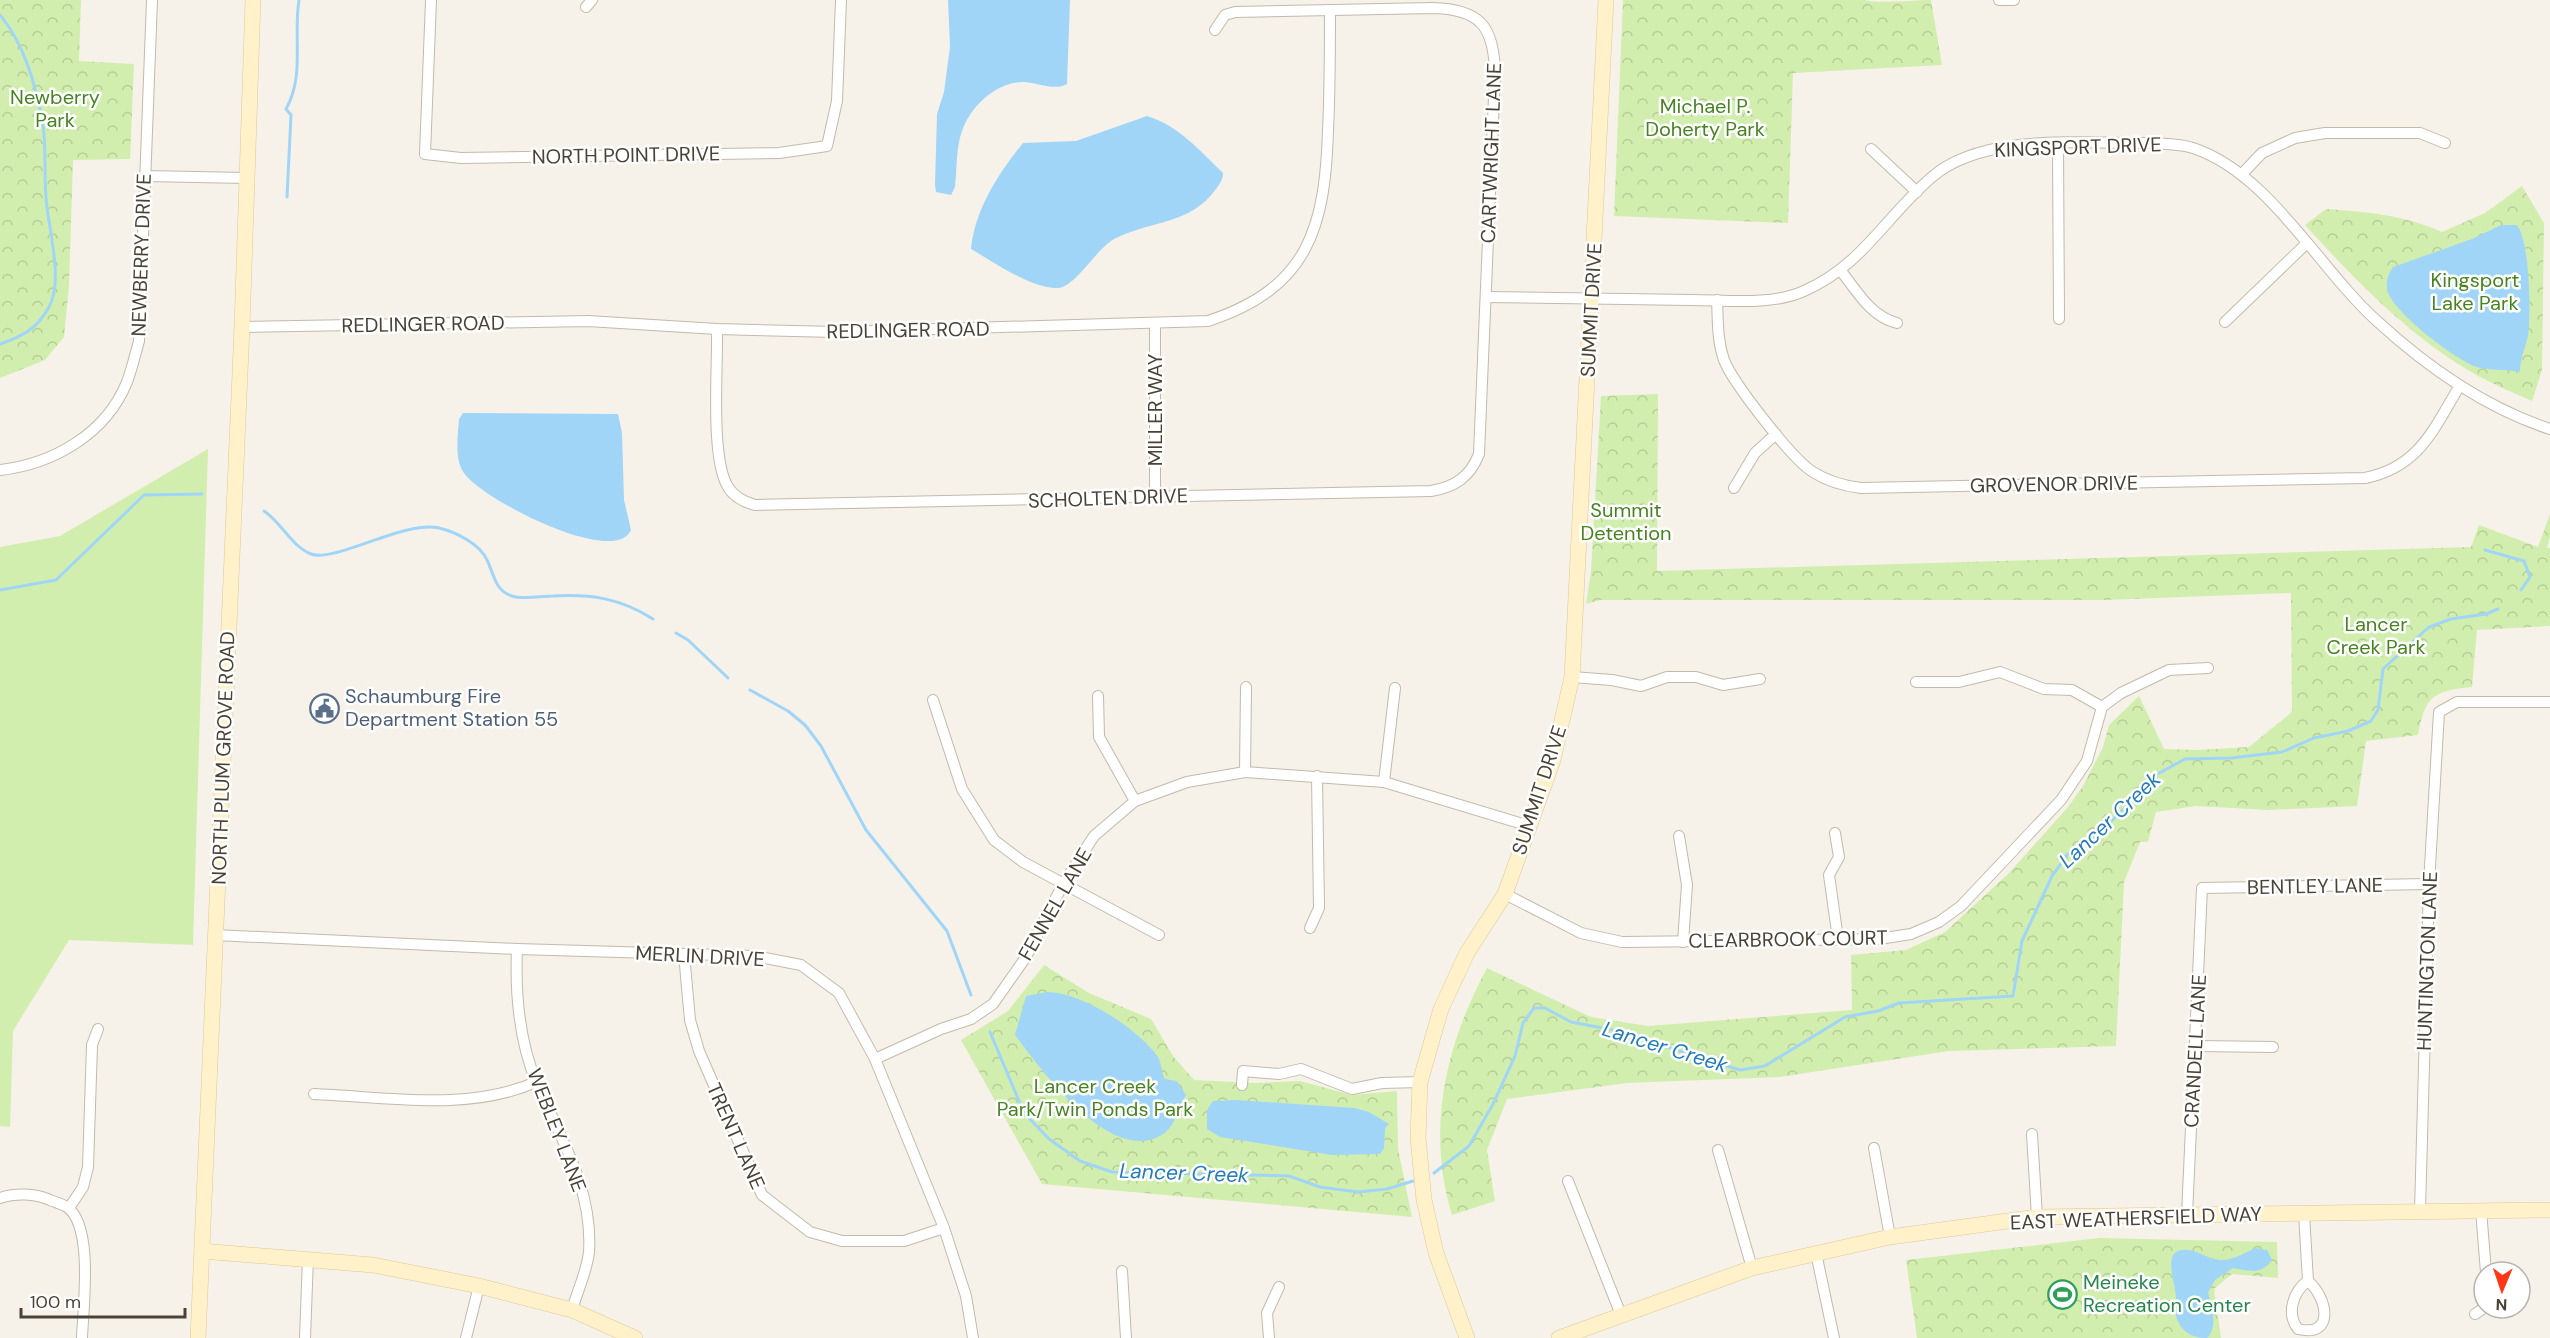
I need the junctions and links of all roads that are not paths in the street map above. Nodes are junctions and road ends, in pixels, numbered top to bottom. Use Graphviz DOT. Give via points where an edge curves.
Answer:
graph roads {
  1 [pos="152,0"];
  2 [pos="253,0"];
  3 [pos="431,0"];
  4 [pos="841,0"];
  5 [pos="1606,0"];
  6 [pos="1999,0"];
  7 [pos="2014,0"];
  8 [pos="1330,10"];
  9 [pos="1215,30"];
  10 [pos="2445,143"];
  11 [pos="2058,145"];
  12 [pos="1871,149"];
  13 [pos="2242,174"];
  14 [pos="145,176"];
  15 [pos="247,178"];
  16 [pos="1917,192"];
  17 [pos="2307,243"];
  18 [pos="1841,271"];
  19 [pos="1486,297"];
  20 [pos="1592,299"];
  21 [pos="1717,300"];
  22 [pos="2059,319"];
  23 [pos="2225,322"];
  24 [pos="1897,323"];
  25 [pos="1155,324"];
  26 [pos="242,327"];
  27 [pos="717,329"];
  28 [pos="2460,387"];
  29 [pos="2550,429"];
  30 [pos="1776,434"];
  31 [pos="0,470"];
  32 [pos="1734,488"];
  33 [pos="1155,496"];
  34 [pos="2208,668"];
  35 [pos="1572,677"];
  36 [pos="1760,679"];
  37 [pos="1916,682"];
  38 [pos="1246,687"];
  39 [pos="1395,688"];
  40 [pos="1098,696"];
  41 [pos="933,700"];
  42 [pos="2550,702"];
  43 [pos="2102,707"];
  44 [pos="1245,772"];
  45 [pos="1317,776"];
  46 [pos="1384,782"];
  47 [pos="1135,801"];
  48 [pos="1529,826"];
  49 [pos="1835,833"];
  50 [pos="1679,836"];
  51 [pos="1063,884"];
  52 [pos="2429,884"];
  53 [pos="2202,888"];
  54 [pos="1505,894"];
  55 [pos="1310,928"];
  56 [pos="215,935"];
  57 [pos="1159,935"];
  58 [pos="1838,939"];
  59 [pos="1683,942"];
  60 [pos="517,949"];
  61 [pos="684,954"];
  62 [pos="98,1029"];
  63 [pos="2196,1046"];
  64 [pos="2273,1047"];
  65 [pos="875,1059"];
  66 [pos="536,1082"];
  67 [pos="1420,1082"];
  68 [pos="1242,1085"];
  69 [pos="314,1094"];
  70 [pos="2032,1134"];
  71 [pos="1874,1148"];
  72 [pos="1718,1149"];
  73 [pos="1568,1182"];
  74 [pos="0,1198"];
  75 [pos="69,1208"];
  76 [pos="2481,1210"];
  77 [pos="2550,1210"];
  78 [pos="2420,1211"];
  79 [pos="2304,1214"];
  80 [pos="2187,1215"];
  81 [pos="2037,1218"];
  82 [pos="944,1227"];
  83 [pos="1890,1238"];
  84 [pos="202,1251"];
  85 [pos="1816,1253"];
  86 [pos="308,1258"];
  87 [pos="2485,1260"];
  88 [pos="1752,1268"];
  89 [pos="1122,1271"];
  90 [pos="2307,1281"];
  91 [pos="479,1286"];
  92 [pos="1279,1287"];
  93 [pos="572,1310"];
  94 [pos="1621,1315"];
  95 [pos="82,1338"];
  96 [pos="198,1338"];
  97 [pos="305,1338"];
  98 [pos="466,1338"];
  99 [pos="635,1338"];
  100 [pos="973,1338"];
  101 [pos="1126,1338"];
  102 [pos="1269,1338"];
  103 [pos="1467,1338"];
  104 [pos="1559,1338"];
  105 [pos="1834,1338"];
  1 -- 14 [label="street, NEWBERRY DRIVE"];
  2 -- 15 [label="street, NORTH PLUM GROVE ROAD"];
  3 -- 4 [label="street, NORTH POINT DRIVE" via="425,154 460,158 779,153 827,146 837,101"];
  5 -- 20 [label="street, SUMMIT DRIVE"];
  6 -- 7 [label="street"];
  8 -- 9 [label="street, CARTWRIGHT LANE" via="1235,12 1225,15"];
  8 -- 19 [label="street, CARTWRIGHT LANE" via="1454,8 1473,15 1487,30 1495,54 1495,73"];
  8 -- 25 [label="street, REDLINGER ROAD" via="1325,191 1318,222 1305,251 1265,295 1236,312 1208,321"];
  10 -- 13 [label="street" via="2420,133 2325,133 2295,138 2262,153"];
  11 -- 13 [label="street, KINGSPORT DRIVE" via="2174,145 2192,148"];
  11 -- 16 [label="street, KINGSPORT DRIVE" via="2010,145 1977,152 1952,163"];
  11 -- 22 [label="street"];
  12 -- 16 [label="street"];
  13 -- 17 [label="street, KINGSPORT DRIVE"];
  14 -- 15 [label="street"];
  14 -- 31 [label="street, NEWBERRY DRIVE" via="139,341 127,382 107,416 68,449 28,467"];
  15 -- 26 [label="street, NORTH PLUM GROVE ROAD"];
  16 -- 18 [label="street, KINGSPORT DRIVE"];
  17 -- 23 [label="street"];
  17 -- 28 [label="street, KINGSPORT DRIVE" via="2376,321"];
  18 -- 21 [label="street, KINGSPORT DRIVE" via="1803,292 1785,297"];
  18 -- 24 [label="street" via="1870,308"];
  19 -- 20 [label="street, KINGSPORT DRIVE"];
  19 -- 33 [label="street, SCHOLTEN DRIVE" via="1479,454 1469,475 1451,486 1431,491"];
  20 -- 21 [label="street, KINGSPORT DRIVE"];
  20 -- 35 [label="street, SUMMIT DRIVE"];
  21 -- 30 [label="street, GROVENOR DRIVE" via="1718,334 1725,362"];
  25 -- 27 [label="street, REDLINGER ROAD" via="836,332"];
  25 -- 33 [label="street, MILLER WAY"];
  26 -- 27 [label="street, REDLINGER ROAD" via="588,321"];
  26 -- 56 [label="street, NORTH PLUM GROVE ROAD"];
  27 -- 33 [label="street, SCHOLTEN DRIVE" via="719,456 729,489 747,503"];
  28 -- 29 [label="street, KINGSPORT DRIVE"];
  28 -- 30 [label="street, GROVENOR DRIVE" via="2414,455 2377,475 2343,480 1862,488 1836,483 1814,472"];
  30 -- 32 [label="street" via="1755,453"];
  34 -- 43 [label="street" via="2169,670 2121,693"];
  35 -- 36 [label="street" via="1641,686 1667,677 1696,677 1723,685"];
  35 -- 48 [label="street, SUMMIT DRIVE" via="1553,760"];
  37 -- 43 [label="street" via="1959,682 2000,672 2044,689 2072,690"];
  38 -- 44 [label="street"];
  39 -- 46 [label="street"];
  40 -- 47 [label="street" via="1099,737"];
  41 -- 51 [label="street" via="962,789 993,840"];
  42 -- 52 [label="street, HUNTINGTON LANE" via="2457,702 2439,712"];
  43 -- 58 [label="street, CLEARBROOK COURT" via="2087,761 2061,800 1961,906 1939,922 1911,934"];
  44 -- 45 [label="street, FENNEL LANE"];
  44 -- 47 [label="street, FENNEL LANE" via="1186,782"];
  45 -- 46 [label="street, FENNEL LANE"];
  45 -- 55 [label="street" via="1319,908"];
  46 -- 48 [label="street, FENNEL LANE"];
  47 -- 51 [label="street, FENNEL LANE" via="1094,836"];
  48 -- 54 [label="street, SUMMIT DRIVE"];
  49 -- 58 [label="street" via="1839,857 1829,875"];
  50 -- 59 [label="street" via="1687,885"];
  51 -- 57 [label="street"];
  51 -- 65 [label="street, FENNEL LANE" via="1026,957 993,1004 970,1019"];
  52 -- 53 [label="street, BENTLEY LANE"];
  52 -- 78 [label="street, HUNTINGTON LANE"];
  53 -- 63 [label="street, CRANDELL LANE"];
  54 -- 59 [label="street, CLEARBROOK COURT" via="1581,933 1622,942"];
  54 -- 67 [label="street, SUMMIT DRIVE" via="1467,953 1442,1006"];
  56 -- 60 [label="street, MERLIN DRIVE"];
  56 -- 84 [label="street, NORTH PLUM GROVE ROAD"];
  58 -- 59 [label="street, CLEARBROOK COURT"];
  60 -- 61 [label="street, MERLIN DRIVE"];
  60 -- 66 [label="street, WEBLEY LANE" via="518,1019"];
  61 -- 65 [label="street, MERLIN DRIVE" via="755,956 801,965 839,993"];
  61 -- 82 [label="street, TRENT LANE" via="690,1020 699,1051 762,1195 810,1232 842,1241 904,1241"];
  62 -- 75 [label="street" via="92,1045 88,1167 83,1187"];
  63 -- 64 [label="street"];
  63 -- 80 [label="street, CRANDELL LANE"];
  65 -- 82 [label="street, MERLIN DRIVE"];
  66 -- 69 [label="street" via="510,1093 452,1100"];
  66 -- 93 [label="street, WEBLEY LANE" via="570,1152 584,1192 589,1253"];
  67 -- 68 [label="street" via="1352,1089 1301,1069 1279,1074 1243,1071"];
  67 -- 103 [label="street, SUMMIT DRIVE" via="1418,1138 1424,1200 1436,1253"];
  70 -- 81 [label="street"];
  71 -- 83 [label="street"];
  72 -- 88 [label="street"];
  73 -- 94 [label="street"];
  74 -- 75 [label="street" via="40,1196"];
  75 -- 95 [label="street" via="81,1231 85,1255"];
  76 -- 77 [label="street, EAST WEATHERSFIELD WAY"];
  76 -- 78 [label="street, EAST WEATHERSFIELD WAY"];
  76 -- 87 [label="street"];
  78 -- 79 [label="street, EAST WEATHERSFIELD WAY"];
  79 -- 80 [label="street, EAST WEATHERSFIELD WAY"];
  79 -- 90 [label="street"];
  80 -- 81 [label="street, EAST WEATHERSFIELD WAY"];
  81 -- 83 [label="street, EAST WEATHERSFIELD WAY"];
  82 -- 100 [label="street, MERLIN DRIVE" via="966,1296"];
  83 -- 85 [label="street, EAST WEATHERSFIELD WAY"];
  84 -- 86 [label="street"];
  84 -- 96 [label="street, NORTH PLUM GROVE ROAD"];
  85 -- 88 [label="street, EAST WEATHERSFIELD WAY"];
  85 -- 105 [label="street"];
  86 -- 91 [label="street" via="373,1265"];
  86 -- 97 [label="street"];
  88 -- 94 [label="street, EAST WEATHERSFIELD WAY"];
  89 -- 101 [label="street"];
  90 -- 90 [label="street" via="2293,1299 2293,1312 2298,1329 2312,1332 2323,1324 2325,1317 2323,1301"];
  91 -- 93 [label="street"];
  91 -- 98 [label="street"];
  92 -- 102 [label="street" via="1268,1313"];
  93 -- 99 [label="street"];
  94 -- 104 [label="street, EAST WEATHERSFIELD WAY"];
}
